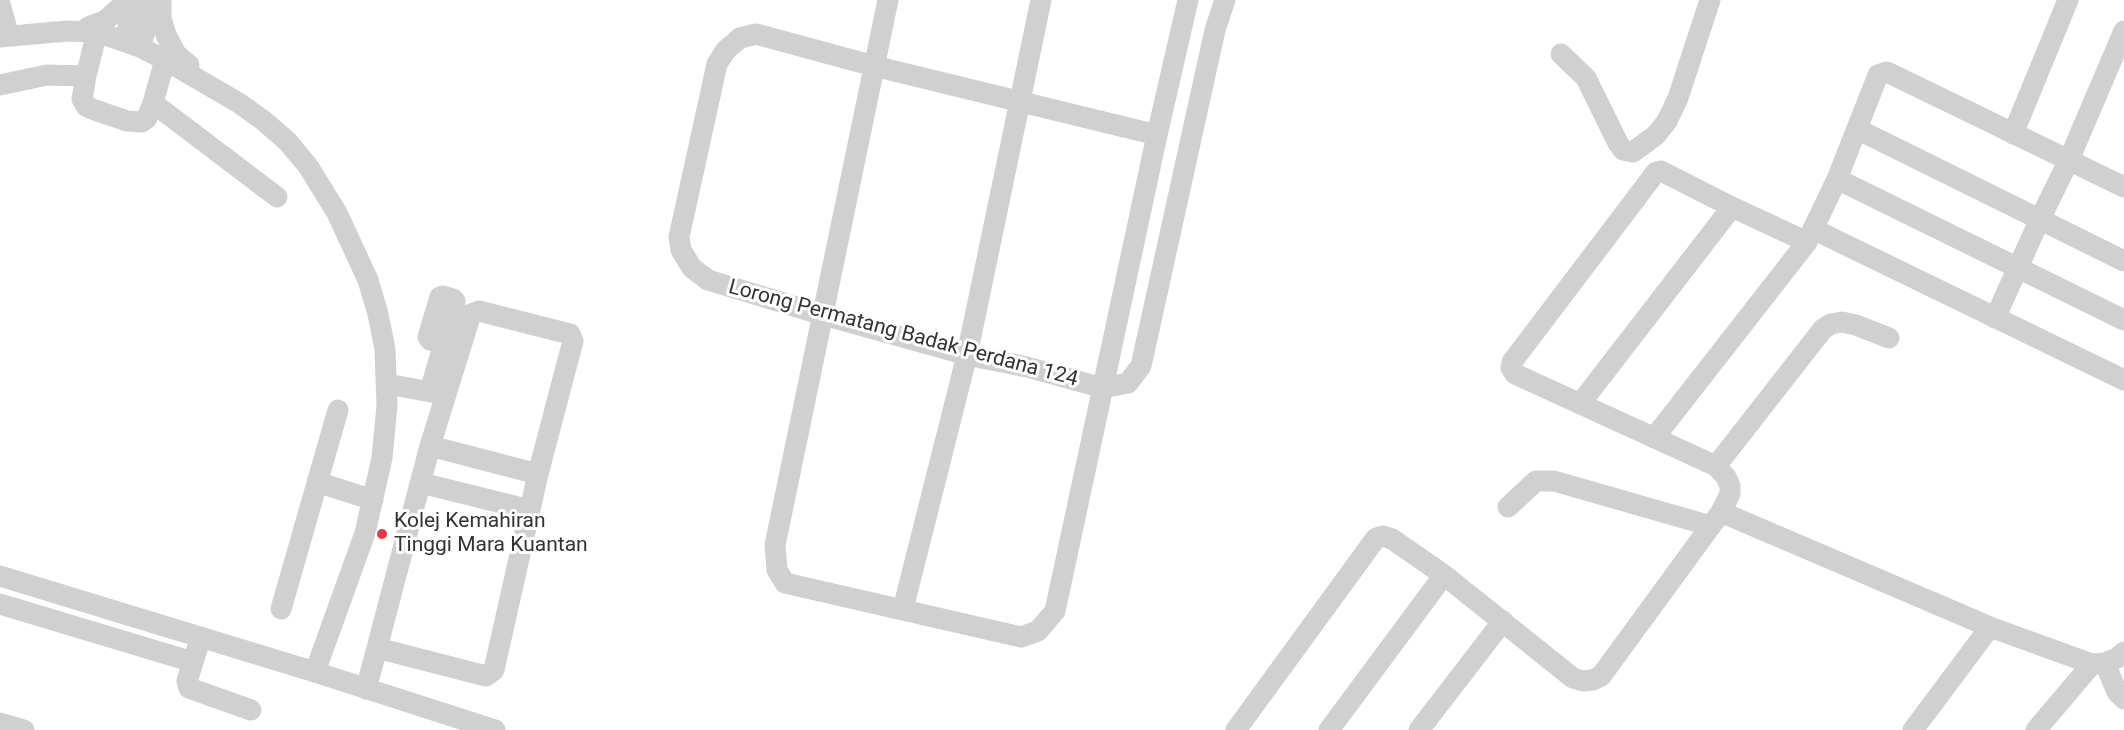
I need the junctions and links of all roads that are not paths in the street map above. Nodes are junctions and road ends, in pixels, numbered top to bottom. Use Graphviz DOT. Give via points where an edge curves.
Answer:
graph roads {
  1 [pos="128,0"];
  2 [pos="136,0"];
  3 [pos="155,0"];
  4 [pos="161,0"];
  5 [pos="888,0"];
  6 [pos="1041,0"];
  7 [pos="1188,0"];
  8 [pos="1225,0"];
  9 [pos="1710,0"];
  10 [pos="2068,0"];
  11 [pos="0,3"];
  12 [pos="2124,31"];
  13 [pos="91,32"];
  14 [pos="5,36"];
  15 [pos="132,44"];
  16 [pos="1561,54"];
  17 [pos="165,60"];
  18 [pos="874,66"];
  19 [pos="86,76"];
  20 [pos="200,79"];
  21 [pos="0,85"];
  22 [pos="1020,100"];
  23 [pos="153,103"];
  24 [pos="1857,129"];
  25 [pos="2013,134"];
  26 [pos="1157,135"];
  27 [pos="2068,162"];
  28 [pos="1837,178"];
  29 [pos="2124,188"];
  30 [pos="276,197"];
  31 [pos="1732,207"];
  32 [pos="2040,219"];
  33 [pos="1810,235"];
  34 [pos="2124,261"];
  35 [pos="2018,269"];
  36 [pos="823,315"];
  37 [pos="1995,318"];
  38 [pos="2124,320"];
  39 [pos="1889,338"];
  40 [pos="444,343"];
  41 [pos="967,355"];
  42 [pos="2124,380"];
  43 [pos="387,384"];
  44 [pos="1103,388"];
  45 [pos="438,393"];
  46 [pos="1580,405"];
  47 [pos="338,410"];
  48 [pos="1654,438"];
  49 [pos="430,446"];
  50 [pos="1716,466"];
  51 [pos="538,474"];
  52 [pos="317,482"];
  53 [pos="421,483"];
  54 [pos="373,500"];
  55 [pos="1508,507"];
  56 [pos="530,510"];
  57 [pos="1716,519"];
  58 [pos="1444,575"];
  59 [pos="0,576"];
  60 [pos="0,604"];
  61 [pos="281,609"];
  62 [pos="903,609"];
  63 [pos="1503,621"];
  64 [pos="1990,627"];
  65 [pos="201,637"];
  66 [pos="377,648"];
  67 [pos="2124,652"];
  68 [pos="193,662"];
  69 [pos="2098,664"];
  70 [pos="315,672"];
  71 [pos="366,689"];
  72 [pos="2124,699"];
  73 [pos="251,710"];
  74 [pos="0,723"];
  75 [pos="24,730"];
  76 [pos="495,730"];
  77 [pos="1236,730"];
  78 [pos="1329,730"];
  79 [pos="1419,730"];
  80 [pos="1913,730"];
  81 [pos="2036,730"];
  1 -- 13 [label="street" via="105,21 88,27"];
  2 -- 15 [label="street"];
  3 -- 15 [label="street"];
  4 -- 20 [label="street" via="161,18 172,48"];
  5 -- 18 [label="street"];
  6 -- 22 [label="street"];
  7 -- 26 [label="street"];
  8 -- 44 [label="street" via="1215,30 1142,366 1128,383"];
  9 -- 16 [label="street" via="1667,121 1633,152 1623,150 1586,78"];
  10 -- 25 [label="street"];
  11 -- 14 [label="street"];
  12 -- 27 [label="street"];
  13 -- 14 [label="street"];
  13 -- 15 [label="street"];
  13 -- 19 [label="street"];
  15 -- 17 [label="street"];
  17 -- 20 [label="street"];
  17 -- 23 [label="street"];
  18 -- 22 [label="street"];
  18 -- 36 [label="street"];
  18 -- 36 [label="street, Lorong Permatang Badak Perdana 124" via="756,34 740,38 726,50 717,64 679,237 681,250 692,268 708,280"];
  19 -- 21 [label="street" via="47,75"];
  19 -- 23 [label="street" via="82,99 92,110 142,122"];
  20 -- 43 [label="street" via="248,109 288,142 337,213 357,252 378,314"];
  22 -- 26 [label="street"];
  22 -- 41 [label="street"];
  23 -- 30 [label="street"];
  24 -- 25 [label="street" via="1878,75 1887,72"];
  24 -- 28 [label="street"];
  24 -- 32 [label="street"];
  25 -- 27 [label="street"];
  26 -- 44 [label="street"];
  27 -- 29 [label="street"];
  27 -- 32 [label="street"];
  28 -- 33 [label="street"];
  28 -- 35 [label="street"];
  31 -- 33 [label="street"];
  31 -- 46 [label="street"];
  31 -- 46 [label="street" via="1656,172 1512,362 1515,374"];
  32 -- 34 [label="street"];
  32 -- 35 [label="street"];
  33 -- 37 [label="street"];
  33 -- 48 [label="street"];
  35 -- 37 [label="street"];
  35 -- 38 [label="street"];
  36 -- 41 [label="street, Lorong Permatang Badak Perdana 124"];
  36 -- 62 [label="street" via="775,545 777,570 785,584"];
  37 -- 42 [label="street"];
  39 -- 50 [label="street" via="1842,321 1823,329"];
  40 -- 45 [label="street"];
  41 -- 44 [label="street, Lorong Permatang Badak Perdana 124"];
  41 -- 62 [label="street"];
  43 -- 45 [label="street"];
  43 -- 54 [label="street" via="385,434"];
  44 -- 62 [label="street" via="1055,611 1038,631 1021,637"];
  45 -- 49 [label="street"];
  45 -- 51 [label="street" via="474,312 570,334 573,340"];
  46 -- 48 [label="street"];
  47 -- 52 [label="street"];
  48 -- 50 [label="street"];
  49 -- 51 [label="street"];
  49 -- 53 [label="street"];
  50 -- 57 [label="street" via="1726,477 1730,494"];
  51 -- 56 [label="street"];
  52 -- 54 [label="street"];
  52 -- 61 [label="street"];
  53 -- 56 [label="street"];
  53 -- 66 [label="street"];
  54 -- 70 [label="street"];
  55 -- 57 [label="street" via="1536,481 1554,481"];
  56 -- 66 [label="street" via="490,674"];
  57 -- 63 [label="street" via="1601,676 1593,680 1573,678"];
  57 -- 64 [label="street"];
  58 -- 63 [label="street"];
  58 -- 77 [label="street" via="1392,539 1377,538"];
  58 -- 78 [label="street"];
  59 -- 65 [label="street"];
  60 -- 68 [label="street"];
  63 -- 79 [label="street"];
  64 -- 69 [label="street"];
  64 -- 80 [label="street"];
  65 -- 68 [label="street"];
  65 -- 70 [label="street"];
  66 -- 71 [label="street"];
  67 -- 69 [label="street"];
  68 -- 73 [label="street" via="187,681 189,688"];
  69 -- 72 [label="street"];
  69 -- 81 [label="street"];
  70 -- 71 [label="street"];
  71 -- 76 [label="street"];
  74 -- 75 [label="street"];
}
